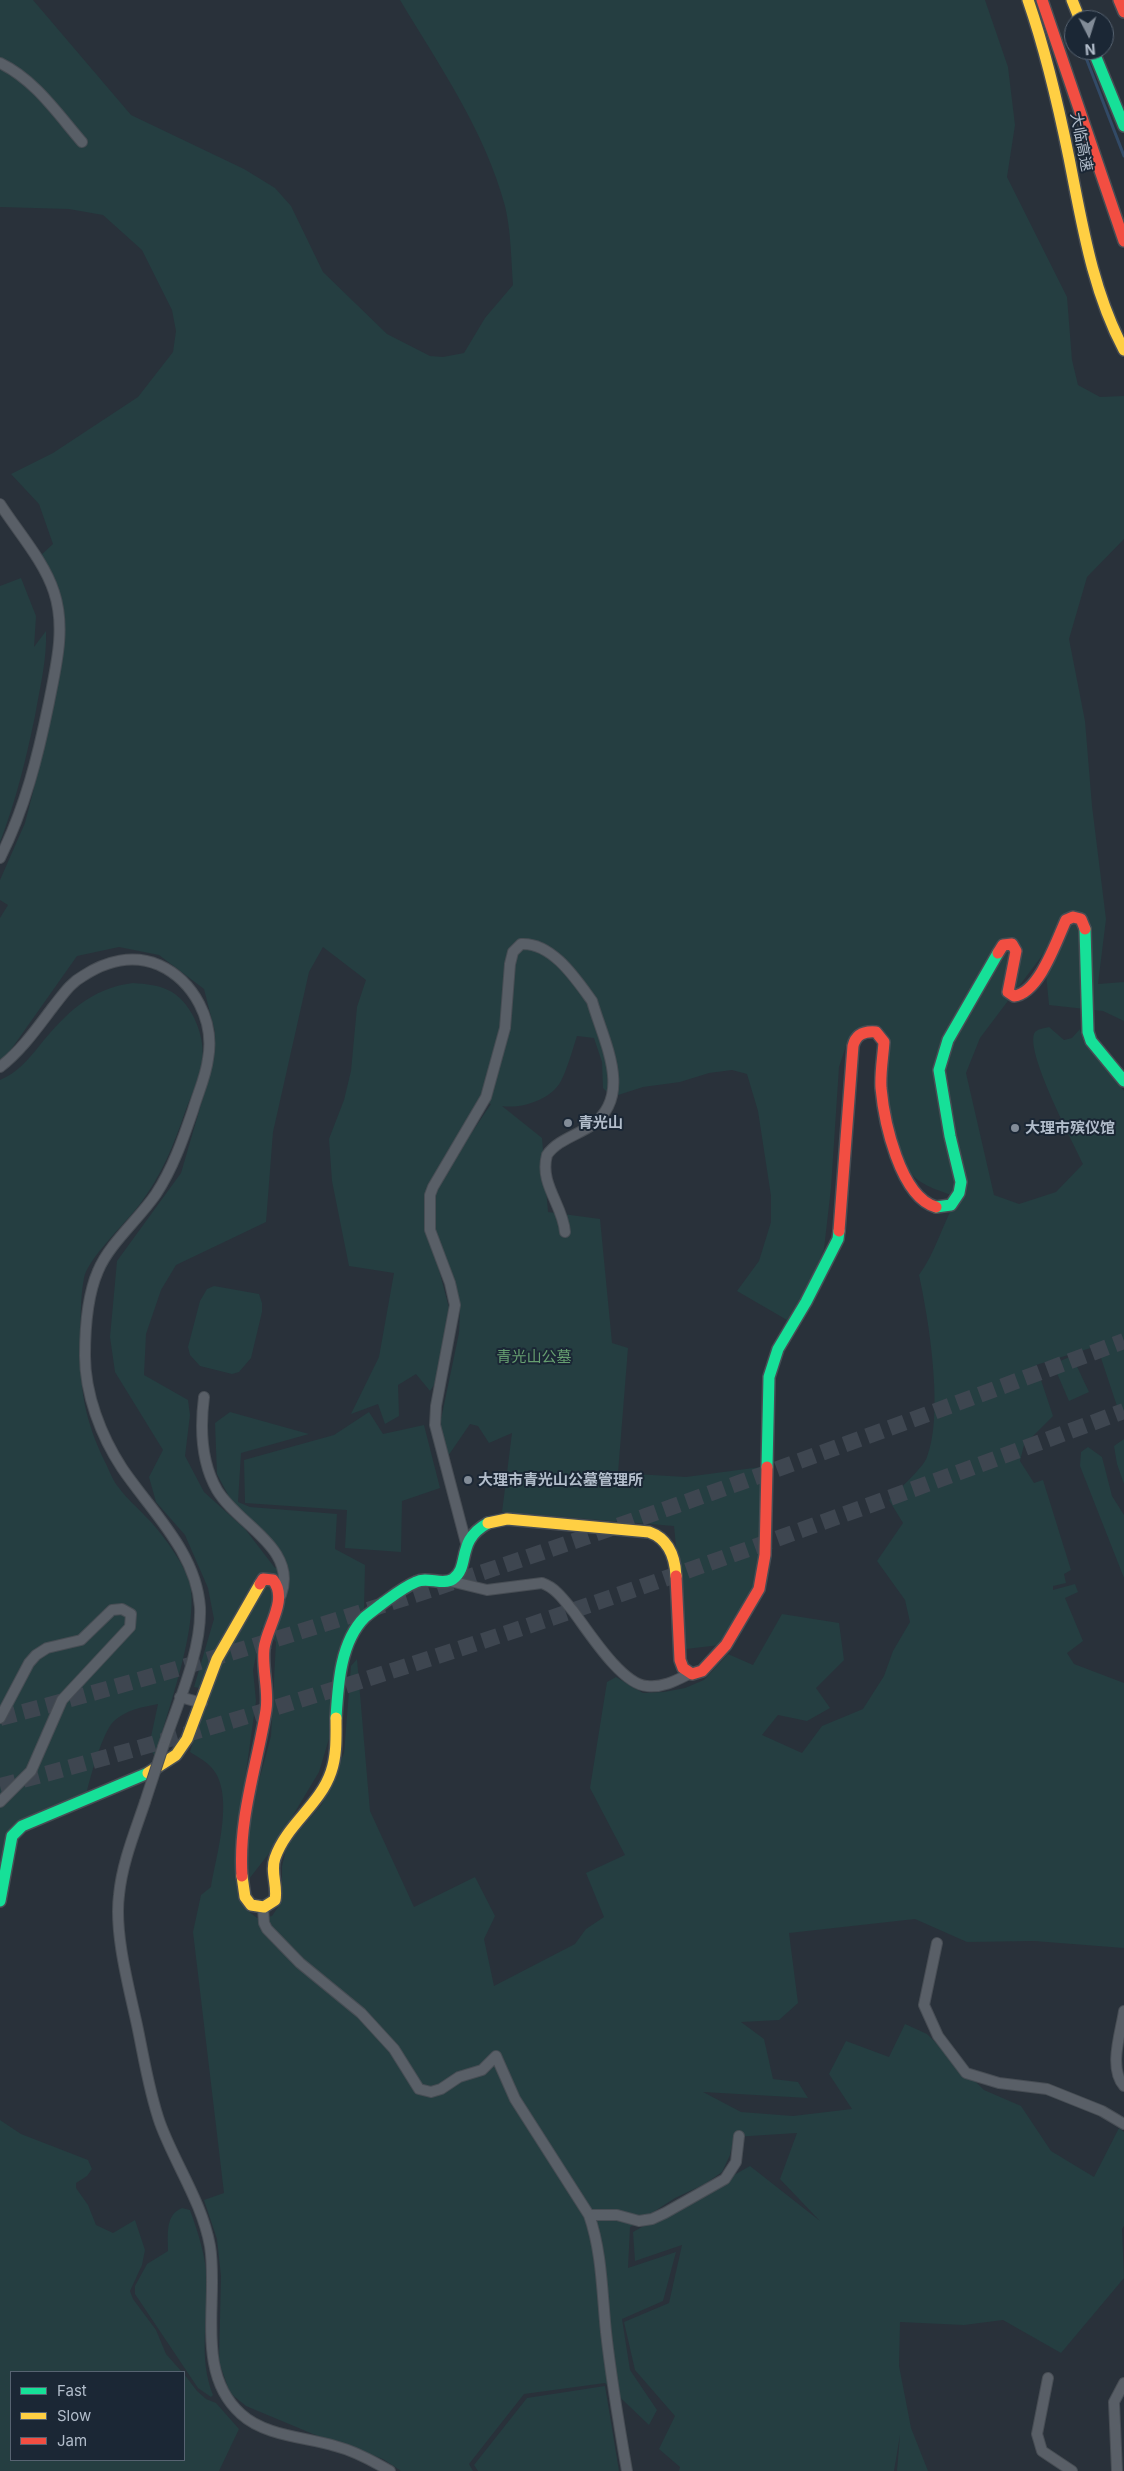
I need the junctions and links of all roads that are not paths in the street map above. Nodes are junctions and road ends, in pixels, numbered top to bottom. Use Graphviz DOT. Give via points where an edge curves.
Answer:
graph roads {
  1 [pos="1028,0"];
  2 [pos="1042,0"];
  3 [pos="1119,0"];
  4 [pos="1124,12"];
  5 [pos="1097,60"];
  6 [pos="0,63"];
  7 [pos="1124,126"];
  8 [pos="82,142"];
  9 [pos="1124,240"];
  10 [pos="1124,350"];
  11 [pos="0,504"];
  12 [pos="0,858"];
  13 [pos="0,1067"];
  14 [pos="1124,1081"];
  15 [pos="565,1232"];
  16 [pos="204,1397"];
  17 [pos="466,1543"];
  18 [pos="450,1580"];
  19 [pos="280,1600"];
  20 [pos="691,1673"];
  21 [pos="180,1697"];
  22 [pos="202,1703"];
  23 [pos="0,1718"];
  24 [pos="0,1802"];
  25 [pos="0,1901"];
  26 [pos="263,1907"];
  27 [pos="937,1943"];
  28 [pos="1124,2010"];
  29 [pos="1124,2086"];
  30 [pos="1124,2124"];
  31 [pos="739,2136"];
  32 [pos="589,2215"];
  33 [pos="1048,2378"];
  34 [pos="1124,2383"];
  35 [pos="390,2471"];
  36 [pos="627,2471"];
  37 [pos="1072,2471"];
  38 [pos="1117,2471"];
  1 -- 10 [label="main road, 大临高速" via="1056,94 1082,223 1100,291"];
  2 -- 9 [label="main road, 大临高速"];
  3 -- 4 [label="main road"];
  5 -- 7 [label="main road"];
  6 -- 8 [label="street" via="38,90"];
  11 -- 12 [label="street" via="54,592 60,642 36,764 19,816"];
  13 -- 21 [label="street" via="25,1044 73,983 117,961 140,960 171,972 196,998 207,1024 209,1057 187,1129 161,1186 98,1271 91,1298 85,1353 91,1396 109,1445 176,1543 194,1578 200,1623"];
  14 -- 20 [label="main road" via="1091,1041 1088,1032 1086,928 1082,919 1073,916 1066,920 1035,984 1023,996 1008,992 1016,951 1012,944 1003,945 948,1040 939,1070 961,1185 951,1205 937,1208 915,1194 890,1143 881,1087 884,1042 876,1032 863,1032 856,1038 838,1239 778,1349 769,1377 765,1555 761,1582 746,1614 712,1665"];
  15 -- 17 [label="street" via="562,1212 550,1193 547,1155 605,1112 613,1092 614,1072 592,1001 553,955 538,946 521,944 512,952 505,1028 486,1097 433,1187 428,1206 433,1241 455,1305 435,1425"];
  16 -- 19 [label="street" via="203,1446 212,1480 232,1510 278,1554 284,1576"];
  17 -- 18 [label="main road" via="459,1572"];
  17 -- 20 [label="main road" via="475,1531 507,1519 657,1534 674,1558 679,1653 683,1668"];
  18 -- 20 [label="street" via="487,1590 546,1585 561,1596 632,1681 660,1686"];
  18 -- 26 [label="main road" via="417,1582 358,1625 342,1669 332,1770 318,1796 275,1857 276,1897 272,1904"];
  19 -- 22 [label="main road" via="276,1584 269,1579 261,1581 217,1659"];
  19 -- 26 [label="main road" via="265,1641 266,1708 239,1843 245,1898 253,1906"];
  21 -- 22 [label="street"];
  21 -- 35 [label="street, bridge" via="121,1880 118,1917 152,2097 205,2225 210,2245 214,2290 212,2354 216,2372 231,2402 251,2421 271,2430 339,2447"];
  22 -- 25 [label="main road" via="187,1739 170,1761 127,1785 25,1824 15,1832 7,1853"];
  23 -- 24 [label="street" via="36,1655 47,1648 81,1640 112,1610 122,1609 131,1614 130,1627 62,1700 31,1771"];
  26 -- 32 [label="street" via="267,1929 300,1963 361,2013 394,2049 419,2089 431,2092 441,2089 459,2077 482,2070 496,2056 515,2099"];
  27 -- 30 [label="street" via="924,2005 938,2036 966,2073 999,2083 1048,2089 1102,2111"];
  28 -- 29 [label="street" via="1116,2068 1118,2079"];
  31 -- 32 [label="street" via="736,2162 725,2179 665,2214 639,2221 617,2215"];
  32 -- 36 [label="street" via="599,2256 611,2376"];
  33 -- 37 [label="street" via="1036,2434 1042,2451"];
  34 -- 38 [label="street" via="1114,2402"];
}
